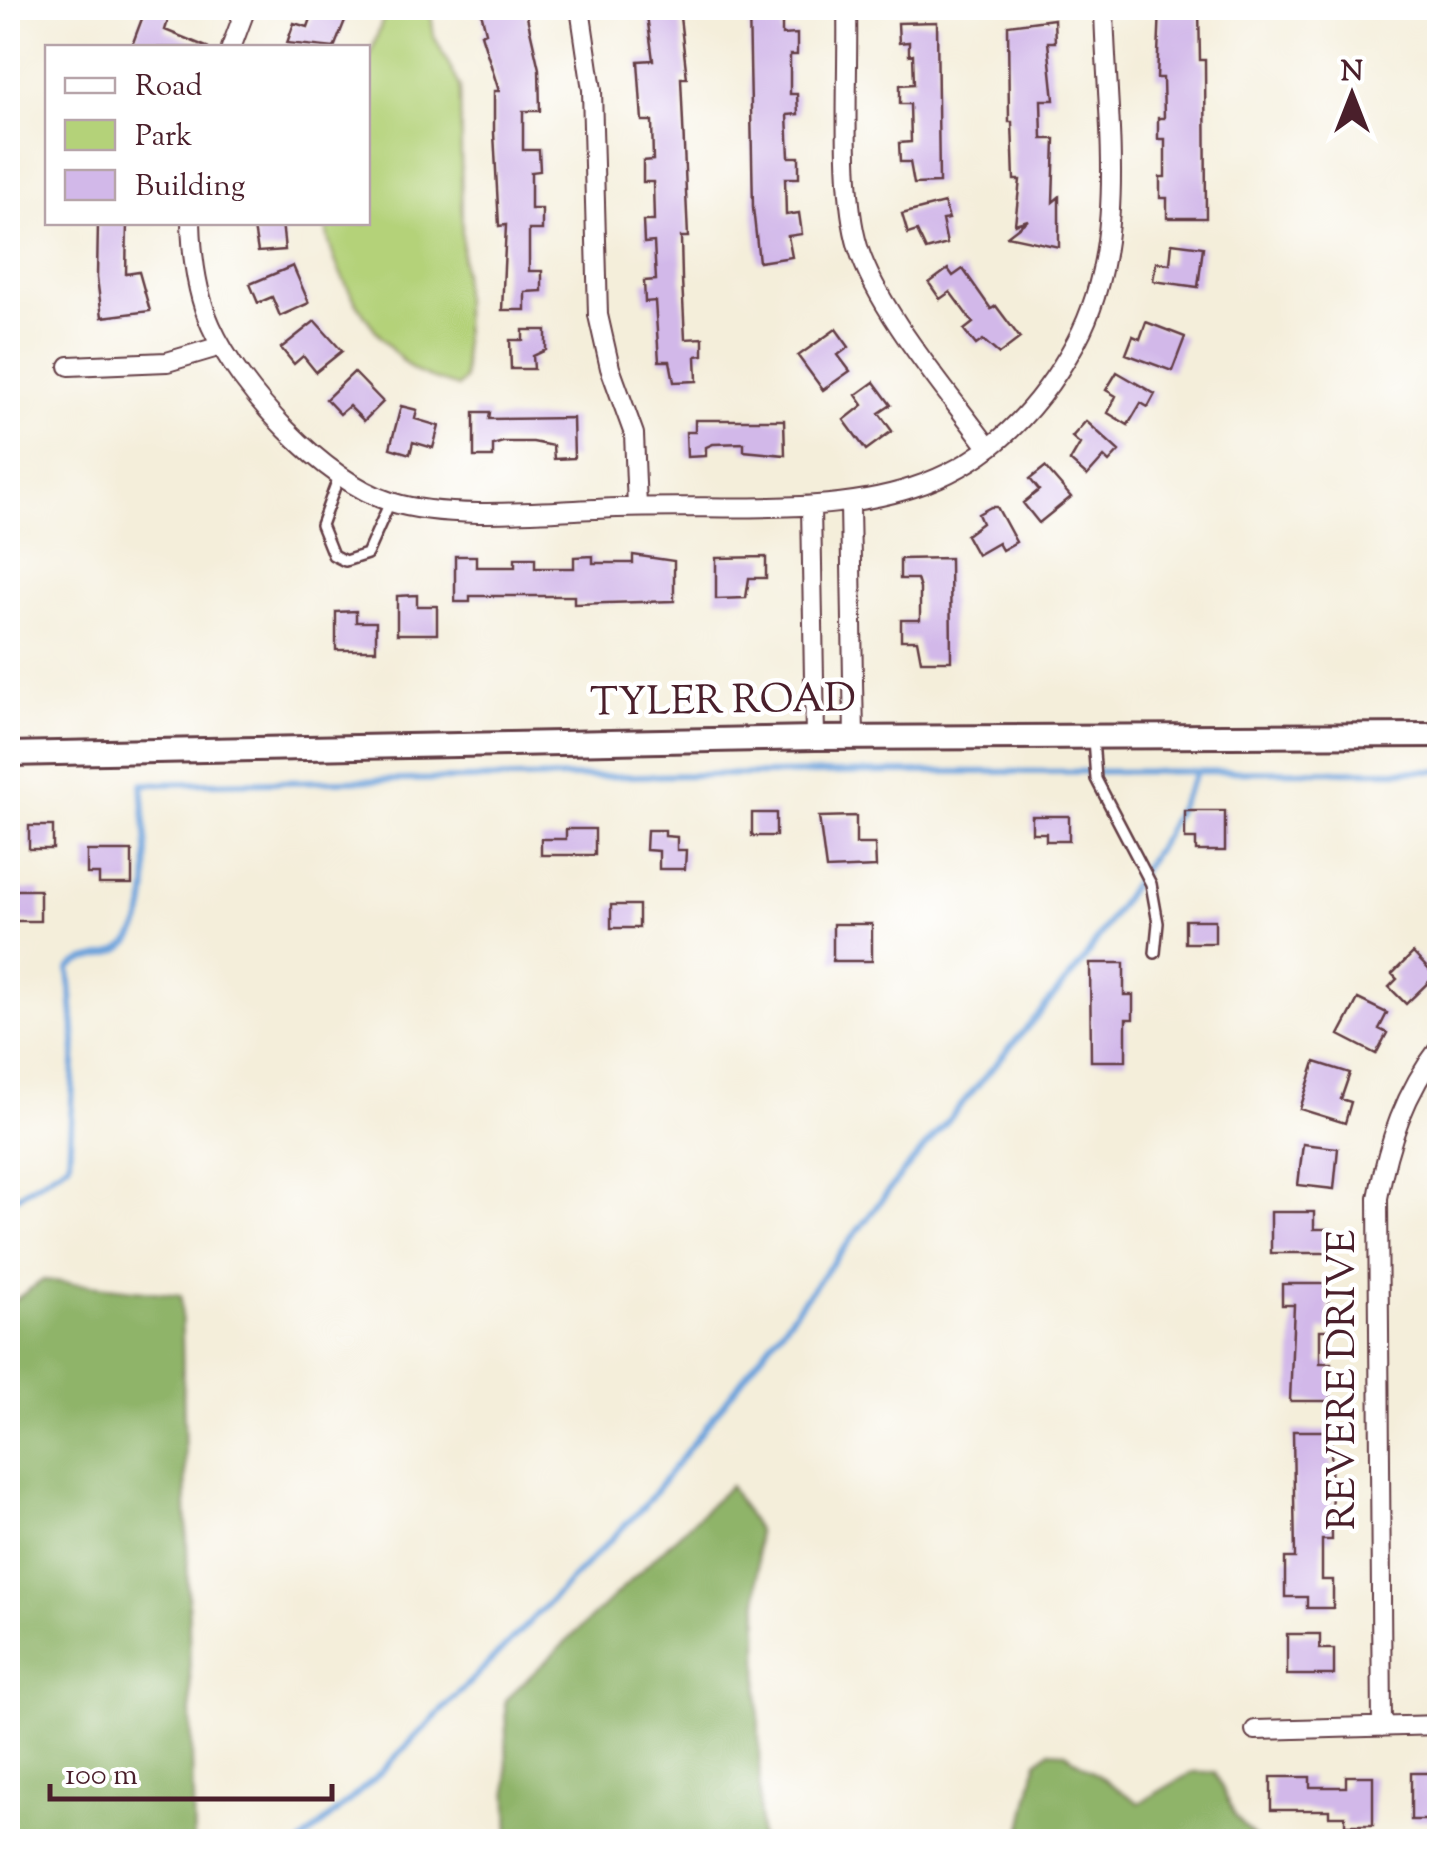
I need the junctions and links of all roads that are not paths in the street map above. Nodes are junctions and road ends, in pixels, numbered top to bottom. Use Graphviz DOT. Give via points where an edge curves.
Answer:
graph roads {
  1 [pos="246,8"];
  2 [pos="580,8"];
  3 [pos="848,8"];
  4 [pos="1104,8"];
  5 [pos="232,45"];
  6 [pos="191,225"];
  7 [pos="221,346"];
  8 [pos="68,366"];
  9 [pos="988,448"];
  10 [pos="340,474"];
  11 [pos="390,502"];
  12 [pos="850,505"];
  13 [pos="811,506"];
  14 [pos="636,507"];
  15 [pos="1440,735"];
  16 [pos="815,738"];
  17 [pos="854,738"];
  18 [pos="1093,739"];
  19 [pos="8,754"];
  20 [pos="1155,953"];
  21 [pos="1440,1047"];
  22 [pos="1440,1726"];
  23 [pos="1382,1727"];
  24 [pos="1255,1730"];
  1 -- 5 [label="street"];
  2 -- 14 [label="street" via="592,90 598,315 634,434"];
  3 -- 9 [label="street" via="857,243 881,296"];
  4 -- 9 [label="street" via="1109,193 1098,289 1077,340 1043,394"];
  6 -- 7 [label="street" via="203,304"];
  7 -- 8 [label="street" via="167,362"];
  7 -- 10 [label="street" via="251,391"];
  9 -- 12 [label="street" via="930,481"];
  10 -- 11 [label="street"];
  10 -- 11 [label="lane" via="321,526 333,555 344,561 367,554"];
  11 -- 14 [label="street" via="466,510"];
  12 -- 13 [label="street"];
  12 -- 17 [label="street"];
  13 -- 14 [label="street"];
  13 -- 16 [label="street"];
  15 -- 18 [label="street, TYLER ROAD"];
  16 -- 17 [label="street, TYLER ROAD"];
  16 -- 19 [label="street, TYLER ROAD"];
  17 -- 18 [label="street, TYLER ROAD"];
  18 -- 20 [label="lane" via="1096,779 1151,884"];
  21 -- 23 [label="street, REVERE DRIVE" via="1394,1132 1376,1223"];
  22 -- 23 [label="street"];
  23 -- 24 [label="street"];
}
